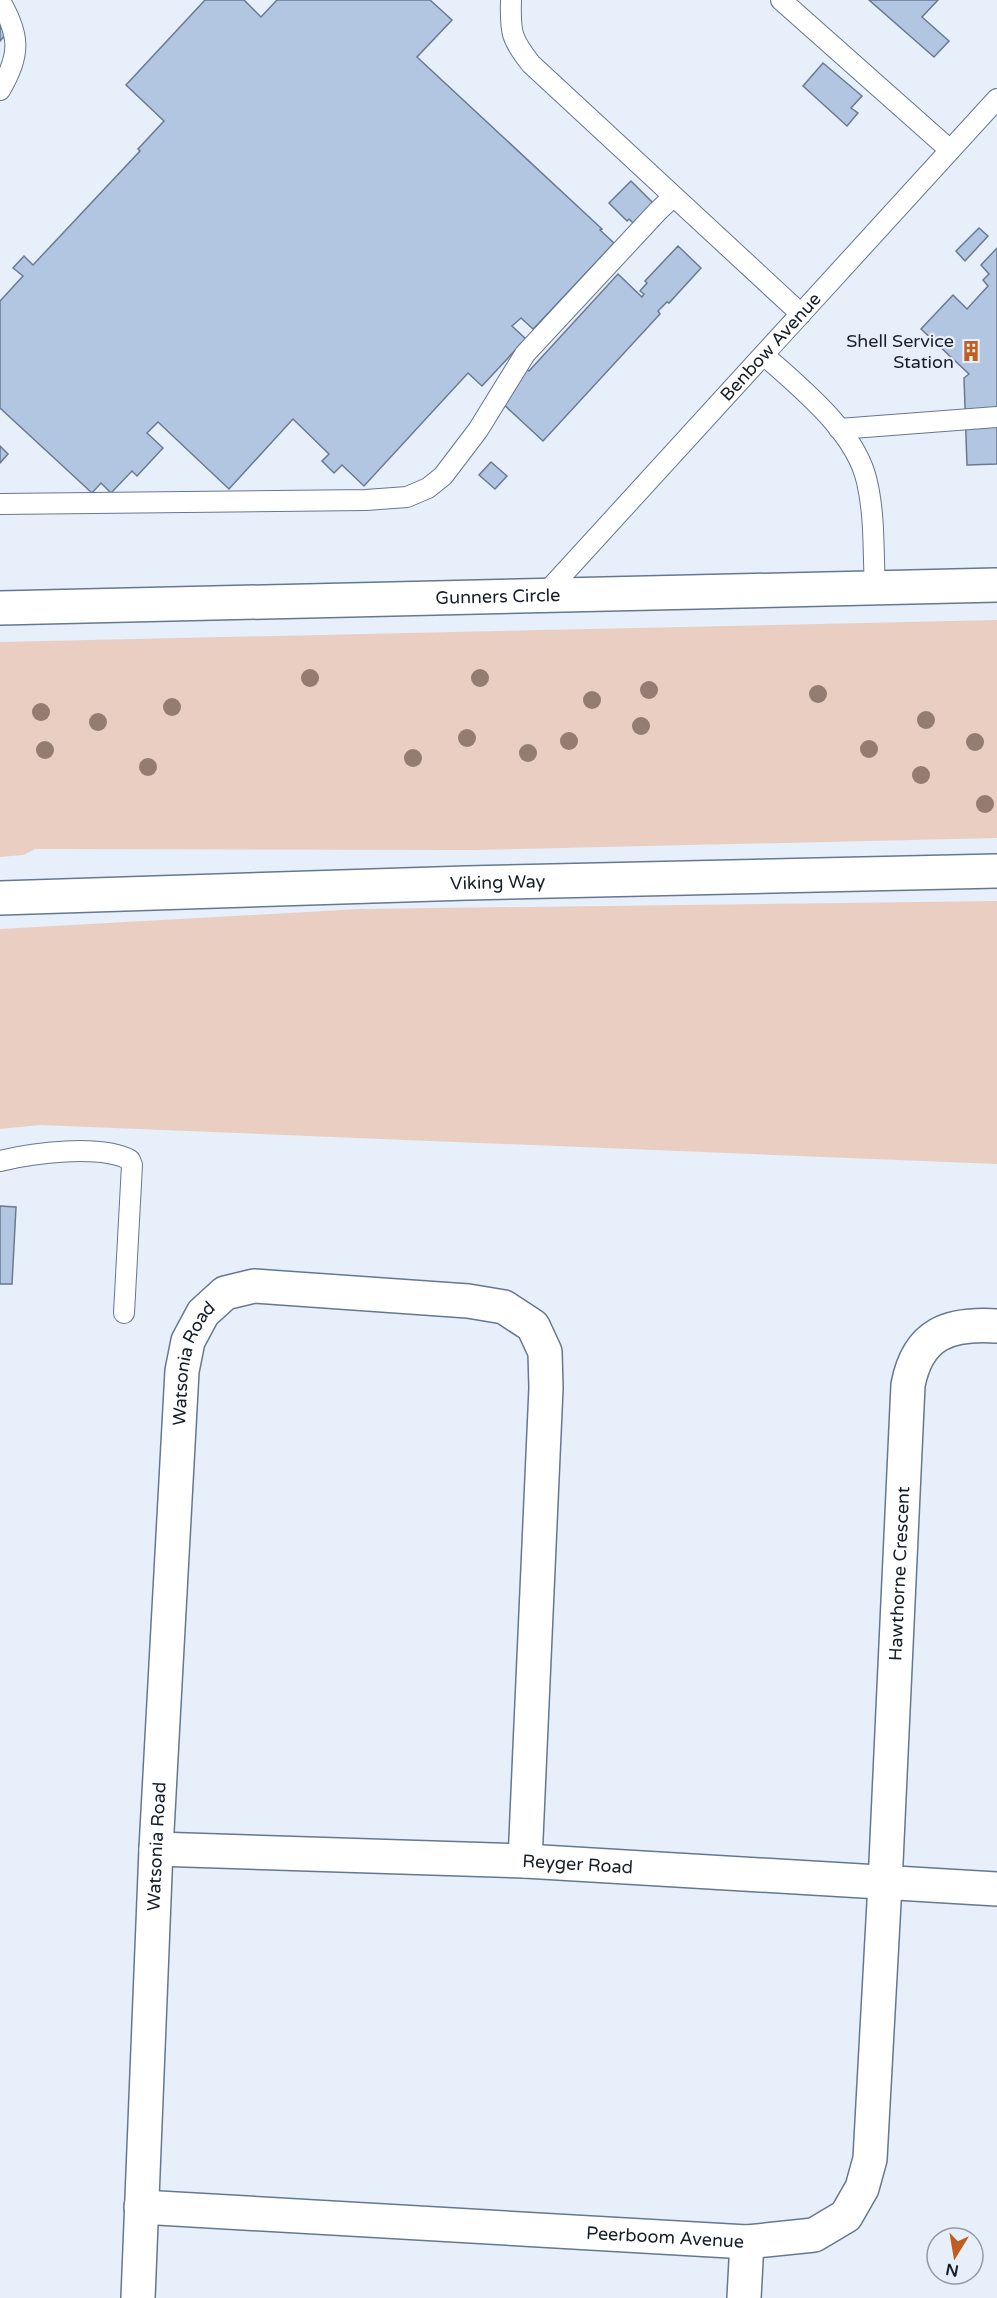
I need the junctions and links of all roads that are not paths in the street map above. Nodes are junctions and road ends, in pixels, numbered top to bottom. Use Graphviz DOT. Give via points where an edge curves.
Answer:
graph roads {
  1 [pos="511,0"];
  2 [pos="781,0"];
  3 [pos="0,1"];
  4 [pos="0,90"];
  5 [pos="997,99"];
  6 [pos="950,150"];
  7 [pos="673,197"];
  8 [pos="801,314"];
  9 [pos="764,354"];
  10 [pos="997,417"];
  11 [pos="839,429"];
  12 [pos="0,504"];
  13 [pos="997,585"];
  14 [pos="875,588"];
  15 [pos="544,595"];
  16 [pos="2,608"];
  17 [pos="997,872"];
  18 [pos="9,893"];
  19 [pos="0,1161"];
  20 [pos="124,1313"];
  21 [pos="997,1326"];
  22 [pos="156,1849"];
  23 [pos="525,1861"];
  24 [pos="885,1884"];
  25 [pos="997,1889"];
  26 [pos="141,2207"];
  27 [pos="747,2242"];
  28 [pos="138,2298"];
  29 [pos="744,2298"];
  1 -- 7 [label="lane" via="511,30 516,45 531,64"];
  2 -- 6 [label="lane"];
  3 -- 4 [label="lane" via="16,36 11,66"];
  5 -- 6 [label="lane, Benbow Avenue"];
  6 -- 8 [label="lane, Benbow Avenue"];
  7 -- 8 [label="lane"];
  7 -- 12 [label="lane" via="525,354 478,429 443,476 428,488 407,496 366,500"];
  8 -- 9 [label="lane, Benbow Avenue"];
  9 -- 11 [label="lane"];
  9 -- 15 [label="lane, Benbow Avenue"];
  10 -- 11 [label="lane"];
  11 -- 14 [label="lane" via="867,480"];
  13 -- 14 [label="street, Gunners Circle"];
  14 -- 15 [label="street, Gunners Circle"];
  15 -- 16 [label="street, Gunners Circle"];
  17 -- 18 [label="street, Viking Way"];
  19 -- 20 [label="lane" via="51,1153 114,1155 130,1160"];
  21 -- 24 [label="street, Hawthorne Crescent" via="972,1324 942,1332 919,1353 908,1385"];
  22 -- 23 [label="street, Reyger Road"];
  22 -- 23 [label="street, Watsonia Road" via="182,1371 188,1341 202,1313 225,1293 254,1286 468,1301 504,1307 533,1326 545,1352 546,1388"];
  22 -- 26 [label="street, Watsonia Road"];
  23 -- 24 [label="street, Reyger Road"];
  24 -- 25 [label="street, Reyger Road"];
  24 -- 27 [label="street, Peerboom Avenue" via="870,2159 862,2188 846,2216 814,2235"];
  26 -- 27 [label="street, Peerboom Avenue"];
  26 -- 28 [label="street, Watsonia Road"];
  27 -- 29 [label="street"];
}
